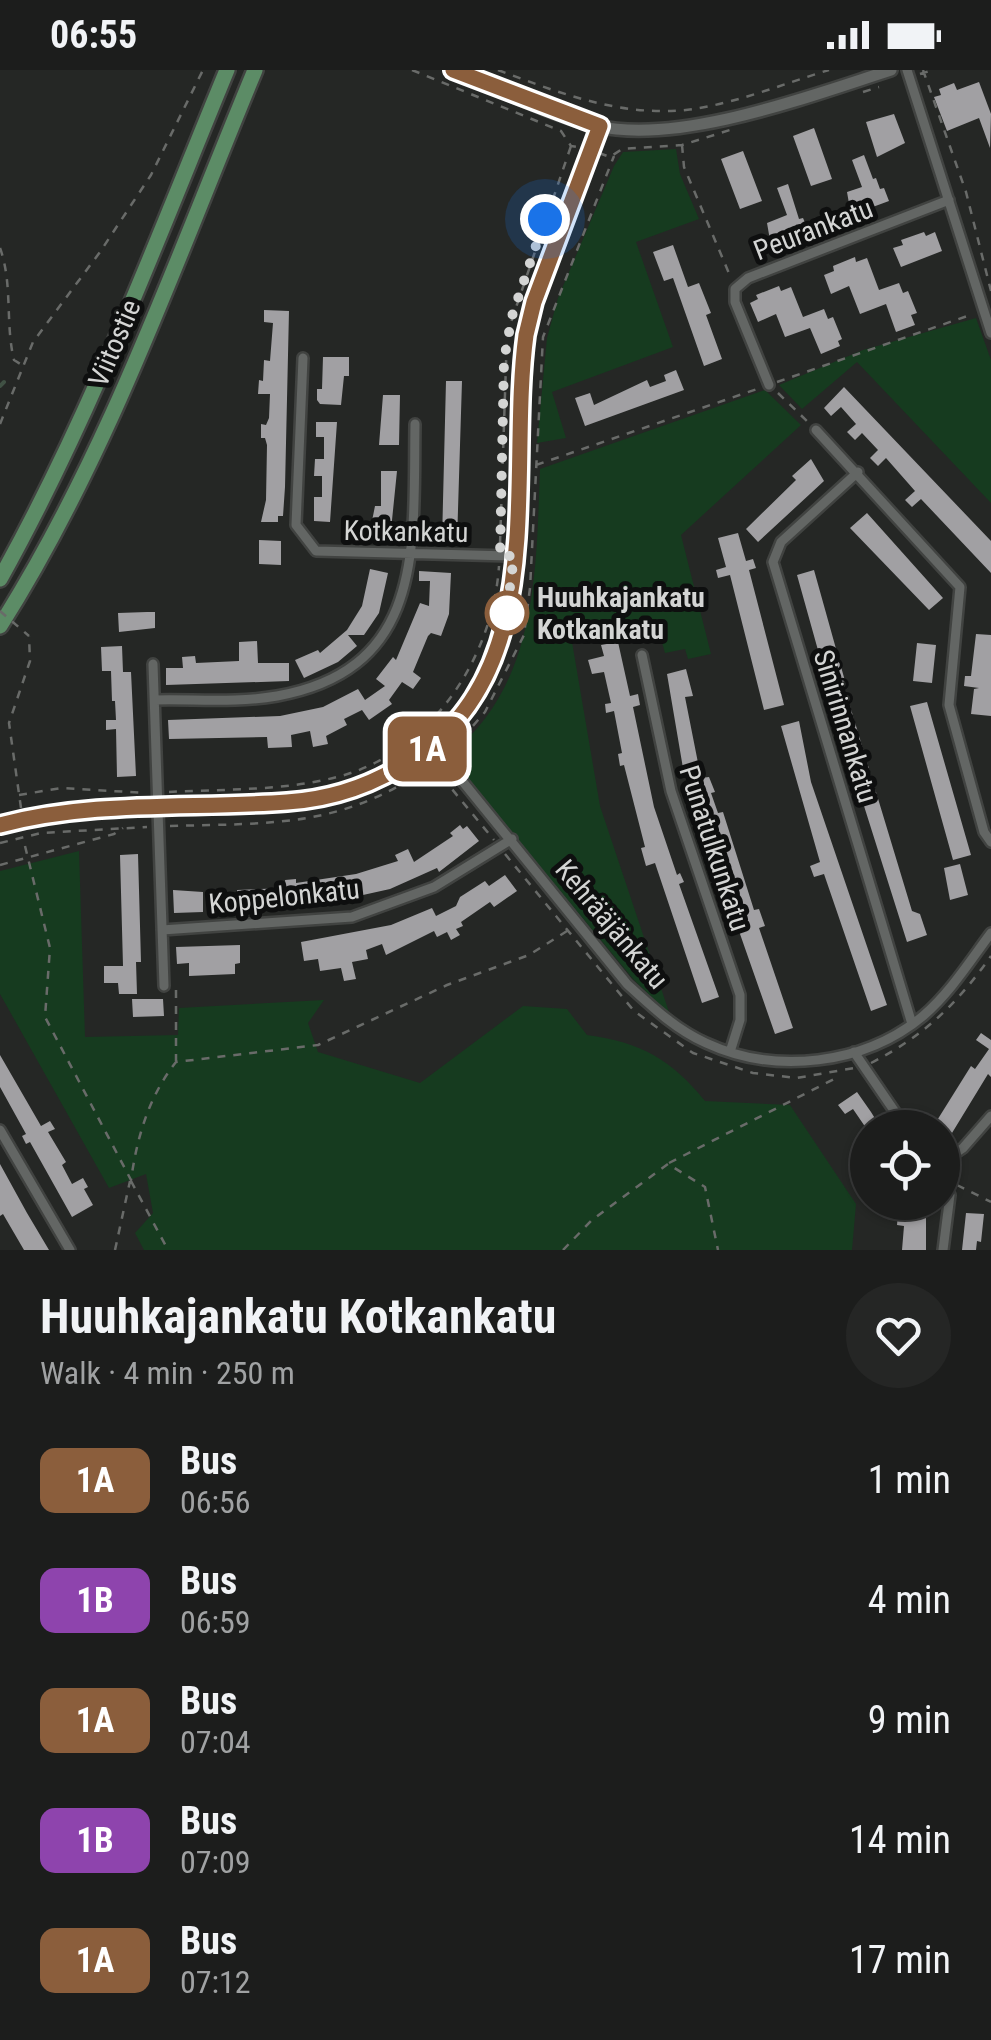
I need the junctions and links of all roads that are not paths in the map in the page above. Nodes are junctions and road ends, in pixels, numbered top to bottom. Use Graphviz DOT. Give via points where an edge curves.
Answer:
graph roads {
  1 [pos="228,70"];
  2 [pos="255,70"];
  3 [pos="453,70"];
  4 [pos="890,70"];
  5 [pos="908,73"];
  6 [pos="600,126"];
  7 [pos="950,200"];
  8 [pos="991,333"];
  9 [pos="303,358"];
  10 [pos="769,385"];
  11 [pos="415,424"];
  12 [pos="816,430"];
  13 [pos="858,472"];
  14 [pos="412,554"];
  15 [pos="514,556"];
  16 [pos="0,579"];
  17 [pos="0,626"];
  18 [pos="642,655"];
  19 [pos="153,664"];
  20 [pos="155,700"];
  21 [pos="433,745"];
  22 [pos="159,800"];
  23 [pos="0,825"];
  24 [pos="512,839"];
  25 [pos="991,842"];
  26 [pos="162,930"];
  27 [pos="991,933"];
  28 [pos="164,986"];
  29 [pos="912,1024"];
  30 [pos="730,1052"];
  31 [pos="854,1052"];
  32 [pos="894,1110"];
  33 [pos="991,1116"];
  34 [pos="0,1130"];
  35 [pos="960,1149"];
  36 [pos="947,1220"];
  37 [pos="70,1250"];
  38 [pos="943,1250"];
  1 -- 16 [label="highway, Viitostie" via="97,386"];
  2 -- 17 [label="highway, Viitostie" via="112,414"];
  3 -- 6 [label="street"];
  4 -- 6 [label="street" via="704,124"];
  5 -- 7 [label="street"];
  6 -- 15 [label="street" via="526,335"];
  7 -- 8 [label="street"];
  7 -- 10 [label="street, Peurankatu" via="735,288"];
  9 -- 14 [label="street, Kotkankatu" via="296,525 316,551"];
  11 -- 14 [label="street"];
  12 -- 13 [label="street"];
  13 -- 25 [label="street" via="960,587 949,704"];
  13 -- 29 [label="street, Sinirinnankatu" via="781,542 772,562"];
  14 -- 15 [label="street, Kotkankatu"];
  14 -- 20 [label="street" via="393,619 362,662 312,688 273,697"];
  15 -- 21 [label="street" via="493,664"];
  18 -- 30 [label="street, Punatulkunkatu" via="670,791 740,996"];
  19 -- 20 [label="street"];
  20 -- 22 [label="street"];
  21 -- 22 [label="street" via="374,782 337,794 266,804"];
  21 -- 24 [label="street, Kehrääjänkatu"];
  22 -- 23 [label="street"];
  22 -- 26 [label="street"];
  24 -- 26 [label="street, Koppelonkatu" via="434,887 352,917"];
  24 -- 30 [label="street, Kehrääjänkatu" via="626,984 664,1018"];
  26 -- 28 [label="street"];
  27 -- 29 [label="street, Kehrääjänkatu"];
  29 -- 31 [label="street, Kehrääjänkatu"];
  30 -- 31 [label="street, Kehrääjänkatu" via="771,1062"];
  31 -- 32 [label="street"];
  33 -- 35 [label="street"];
  34 -- 37 [label="street"];
  36 -- 38 [label="street"];
}
